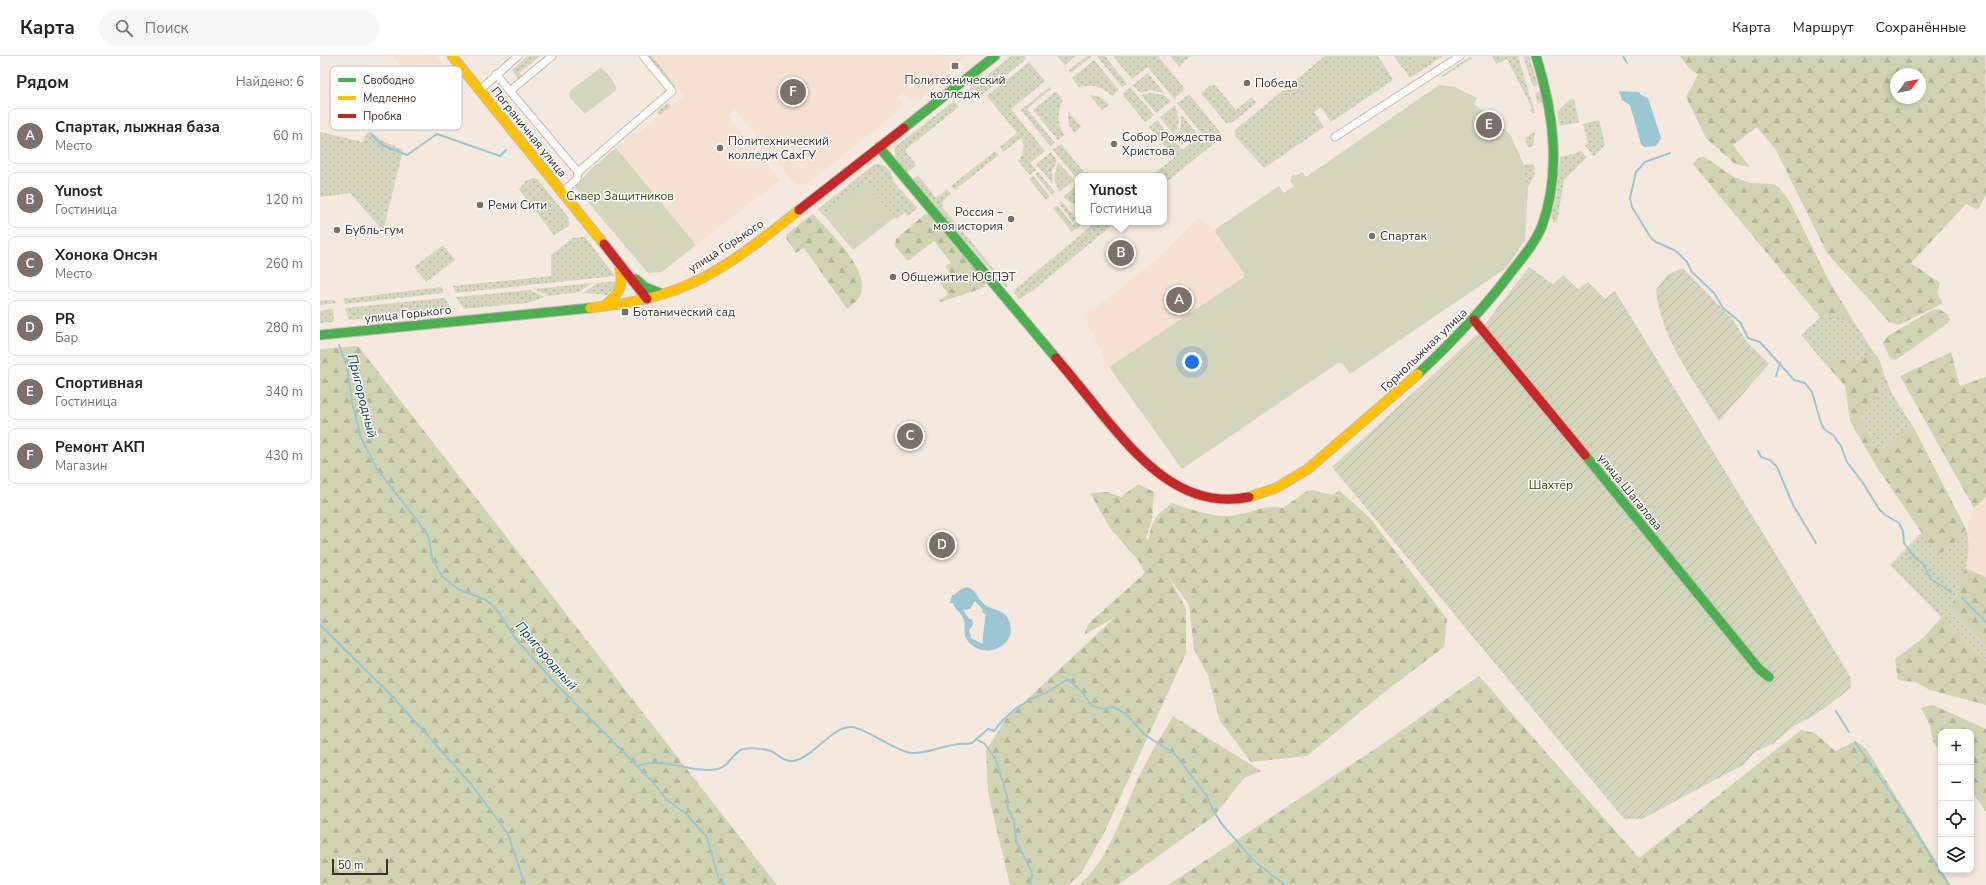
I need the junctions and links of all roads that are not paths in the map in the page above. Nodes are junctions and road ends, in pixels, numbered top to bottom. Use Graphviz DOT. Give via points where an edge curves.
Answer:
graph roads {
  1 [pos="452,56"];
  2 [pos="518,56"];
  3 [pos="552,56"];
  4 [pos="643,56"];
  5 [pos="995,56"];
  6 [pos="1460,56"];
  7 [pos="1536,56"];
  8 [pos="460,66"];
  9 [pos="462,68"];
  10 [pos="496,74"];
  11 [pos="480,90"];
  12 [pos="510,91"];
  13 [pos="1335,138"];
  14 [pos="879,147"];
  15 [pos="578,172"];
  16 [pos="563,192"];
  17 [pos="618,260"];
  18 [pos="660,293"];
  19 [pos="647,299"];
  20 [pos="603,307"];
  21 [pos="1474,320"];
  22 [pos="320,335"];
  23 [pos="1769,677"];
  1 -- 8 [label="street, Пограничная улица"];
  2 -- 10 [label="street"];
  3 -- 12 [label="street"];
  4 -- 15 [label="street" via="672,91"];
  5 -- 14 [label="street, улица Горького"];
  6 -- 13 [label="street"];
  7 -- 21 [label="street, Горнолыжная улица" via="1545,86 1553,136 1552,179 1541,227 1531,247"];
  9 -- 11 [label="street, Пограничная улица"];
  10 -- 11 [label="street"];
  10 -- 12 [label="street"];
  11 -- 16 [label="street, Пограничная улица"];
  12 -- 15 [label="street"];
  14 -- 18 [label="street, улица Горького" via="769,234 686,286"];
  14 -- 21 [label="street, Горнолыжная улица" via="1112,425 1154,470 1171,483 1196,494 1218,499 1239,499 1275,489 1291,481 1318,462 1411,381"];
  15 -- 16 [label="street" via="577,179"];
  16 -- 17 [label="street, Пограничная улица"];
  17 -- 18 [label="street, Пограничная улица" via="642,285"];
  17 -- 19 [label="street, Пограничная улица"];
  17 -- 20 [label="street" via="623,284 617,297"];
  18 -- 19 [label="street, улица Горького"];
  19 -- 20 [label="street, улица Горького"];
  20 -- 22 [label="street, улица Горького"];
  21 -- 23 [label="street, улица Шагалова" via="1759,669"];
}
